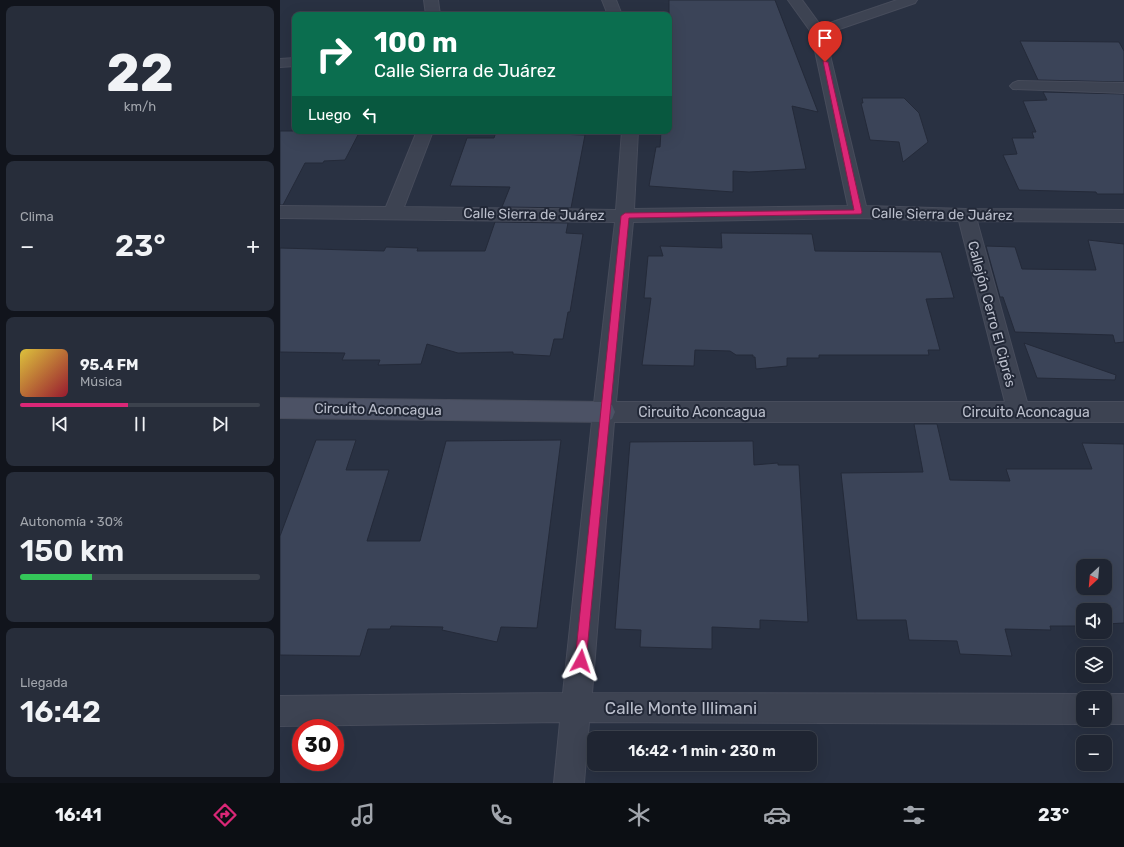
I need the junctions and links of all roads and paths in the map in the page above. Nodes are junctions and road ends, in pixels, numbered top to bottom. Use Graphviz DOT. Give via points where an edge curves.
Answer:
graph roads {
  1 [pos="431,0"];
  2 [pos="609,0"];
  3 [pos="795,0"];
  4 [pos="910,0"];
  5 [pos="433,12"];
  6 [pos="614,12"];
  7 [pos="818,32"];
  8 [pos="292,62"];
  9 [pos="280,63"];
  10 [pos="1018,86"];
  11 [pos="1124,88"];
  12 [pos="423,134"];
  13 [pos="630,134"];
  14 [pos="280,212"];
  15 [pos="858,212"];
  16 [pos="393,213"];
  17 [pos="625,216"];
  18 [pos="966,216"];
  19 [pos="1124,216"];
  20 [pos="280,408"];
  21 [pos="604,412"];
  22 [pos="1019,412"];
  23 [pos="1124,412"];
  24 [pos="576,707"];
  25 [pos="1076,709"];
  26 [pos="1112,709"];
  27 [pos="1124,710"];
  28 [pos="280,711"];
  29 [pos="569,783"];
  1 -- 5 [label="street"];
  2 -- 6 [label="street"];
  3 -- 7 [label="street"];
  4 -- 7 [label="street"];
  7 -- 15 [label="street"];
  8 -- 9 [label="street"];
  10 -- 11 [label="street"];
  12 -- 16 [label="street"];
  13 -- 17 [label="street"];
  14 -- 16 [label="street, Calle Sierra de Juárez"];
  15 -- 17 [label="street, Calle Sierra de Juárez"];
  15 -- 18 [label="street, Calle Sierra de Juárez"];
  16 -- 17 [label="street, Calle Sierra de Juárez"];
  17 -- 21 [label="street"];
  18 -- 19 [label="street, Calle Sierra de Juárez"];
  18 -- 22 [label="street, Callejón Cerro El Ciprés"];
  20 -- 21 [label="street, Circuito Aconcagua"];
  21 -- 22 [label="street, Circuito Aconcagua"];
  21 -- 24 [label="street"];
  22 -- 23 [label="street, Circuito Aconcagua"];
  24 -- 25 [label="street, Calle Monte Illimani"];
  24 -- 28 [label="street, Calle Monte Illimani"];
  24 -- 29 [label="street"];
  26 -- 27 [label="street"];
}
